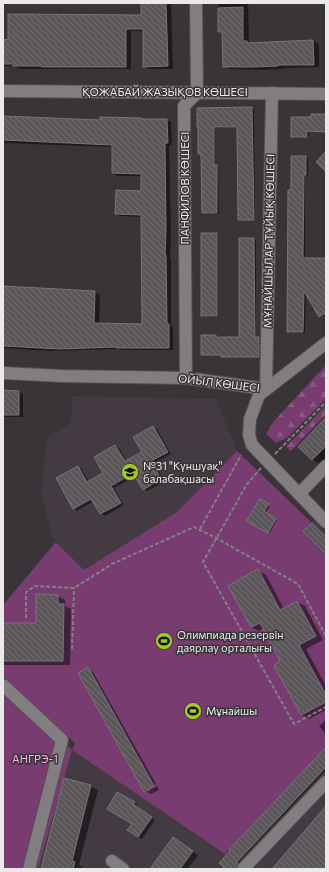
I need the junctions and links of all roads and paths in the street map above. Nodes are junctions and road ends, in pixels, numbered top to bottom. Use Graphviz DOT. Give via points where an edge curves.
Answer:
graph roads {
  1 [pos="196,3"];
  2 [pos="3,91"];
  3 [pos="197,93"];
  4 [pos="272,93"];
  5 [pos="326,94"];
  6 [pos="326,343"];
  7 [pos="3,373"];
  8 [pos="186,378"];
  9 [pos="266,389"];
  10 [pos="326,402"];
  11 [pos="241,455"];
  12 [pos="268,461"];
  13 [pos="326,466"];
  14 [pos="299,494"];
  15 [pos="326,522"];
  16 [pos="199,530"];
  17 [pos="216,538"];
  18 [pos="74,588"];
  19 [pos="26,618"];
  20 [pos="326,636"];
  21 [pos="72,650"];
  22 [pos="3,685"];
  23 [pos="326,707"];
  24 [pos="326,782"];
  25 [pos="112,861"];
  26 [pos="29,869"];
  27 [pos="123,869"];
  28 [pos="243,869"];
  1 -- 3 [label="street"];
  2 -- 3 [label="street, ҚОЖАБАЙ ЖАЗЫҚОВ КӨШЕСІ"];
  3 -- 4 [label="street, ҚОЖАБАЙ ЖАЗЫҚОВ КӨШЕСІ"];
  3 -- 8 [label="street, ПАНФИЛОВ КӨШЕСІ" via="184,106"];
  4 -- 5 [label="street, ҚОЖАБАЙ ЖАЗЫҚОВ КӨШЕСІ"];
  4 -- 9 [label="street, МҰНАЙШЫЛАР ТҰЙЫҚ КӨШЕСІ"];
  6 -- 9 [label="street"];
  7 -- 8 [label="street, ОЙЫЛ КӨШЕСІ"];
  8 -- 9 [label="street, ОЙЫЛ КӨШЕСІ"];
  9 -- 12 [label="street, ОЙЫЛ КӨШЕСІ" via="258,396 253,408 249,435 252,445"];
  10 -- 12 [label="path"];
  11 -- 16 [label="path"];
  12 -- 14 [label="street, ОЙЫЛ КӨШЕСІ"];
  12 -- 17 [label="path" via="247,484"];
  13 -- 14 [label="street"];
  14 -- 15 [label="street, ОЙЫЛ КӨШЕСІ"];
  16 -- 17 [label="path"];
  16 -- 18 [label="path" via="194,527 112,564"];
  17 -- 20 [label="path" via="298,584"];
  17 -- 23 [label="path" via="203,562 294,724"];
  18 -- 19 [label="path" via="35,586 26,592"];
  18 -- 21 [label="path"];
  22 -- 26 [label="street" via="62,740"];
  24 -- 28 [label="street"];
  25 -- 27 [label="street"];
}
